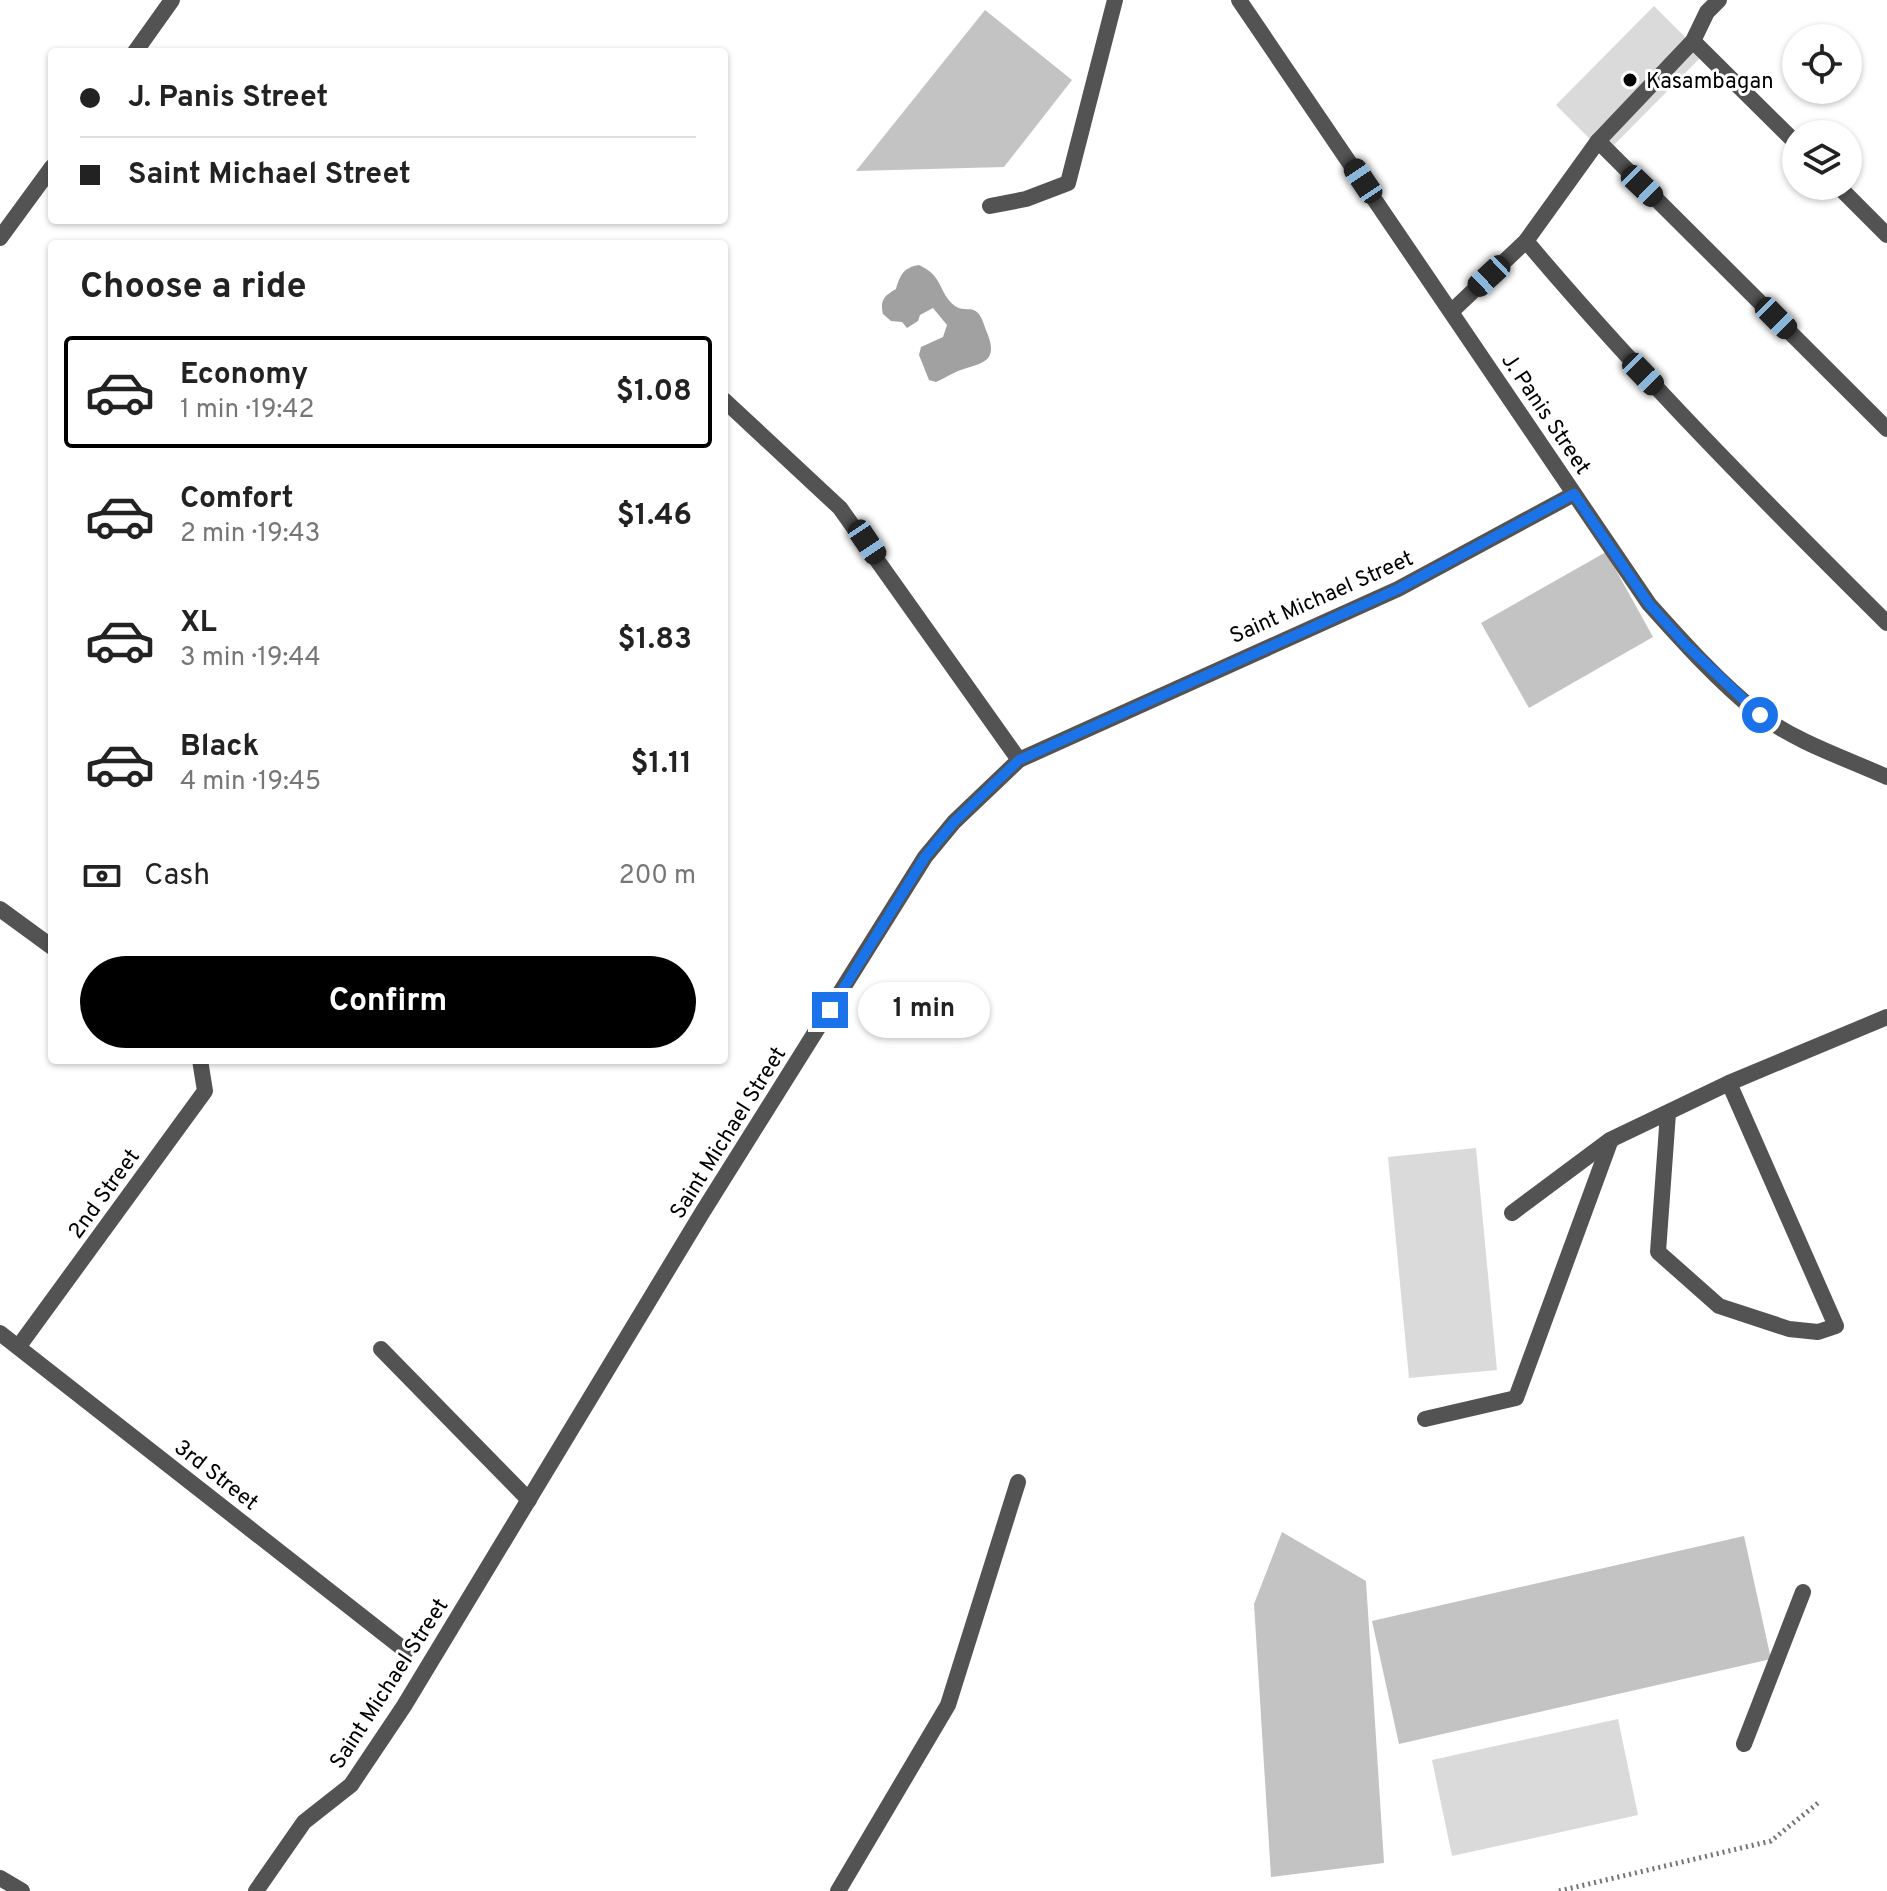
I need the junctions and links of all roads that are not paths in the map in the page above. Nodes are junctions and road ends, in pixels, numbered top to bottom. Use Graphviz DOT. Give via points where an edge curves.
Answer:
graph roads {
  1 [pos="172,0"];
  2 [pos="1115,0"];
  3 [pos="1239,0"];
  4 [pos="1719,0"];
  5 [pos="1693,41"];
  6 [pos="138,48"];
  7 [pos="1782,129"];
  8 [pos="1598,141"];
  9 [pos="48,172"];
  10 [pos="1852,200"];
  11 [pos="990,206"];
  12 [pos="1887,235"];
  13 [pos="0,238"];
  14 [pos="1526,241"];
  15 [pos="1452,311"];
  16 [pos="728,404"];
  17 [pos="1887,429"];
  18 [pos="1574,494"];
  19 [pos="1887,623"];
  20 [pos="1019,760"];
  21 [pos="1887,777"];
  22 [pos="0,909"];
  23 [pos="48,944"];
  24 [pos="1887,1017"];
  25 [pos="201,1064"];
  26 [pos="1729,1083"];
  27 [pos="1668,1113"];
  28 [pos="1610,1140"];
  29 [pos="1512,1213"];
  30 [pos="0,1333"];
  31 [pos="19,1346"];
  32 [pos="381,1349"];
  33 [pos="1425,1419"];
  34 [pos="1018,1482"];
  35 [pos="529,1500"];
  36 [pos="1803,1592"];
  37 [pos="406,1651"];
  38 [pos="1744,1744"];
  39 [pos="0,1878"];
  40 [pos="22,1891"];
  41 [pos="256,1891"];
  42 [pos="838,1891"];
  1 -- 6 [label="street"];
  2 -- 11 [label="street" via="1068,183"];
  3 -- 15 [label="street, J. Panis Street"];
  4 -- 5 [label="street"];
  5 -- 7 [label="street"];
  5 -- 8 [label="street"];
  8 -- 14 [label="street"];
  8 -- 17 [label="street"];
  9 -- 13 [label="street"];
  10 -- 12 [label="street"];
  14 -- 15 [label="street"];
  14 -- 19 [label="street" via="1614,343"];
  15 -- 18 [label="street, J. Panis Street"];
  16 -- 20 [label="street" via="840,508"];
  18 -- 20 [label="street, Saint Michael Street" via="1398,589"];
  18 -- 21 [label="street, J. Panis Street" via="1649,604 1760,715"];
  20 -- 35 [label="street, Saint Michael Street" via="925,857"];
  22 -- 23 [label="street"];
  24 -- 26 [label="street"];
  25 -- 31 [label="street, 2nd Street" via="205,1091"];
  26 -- 27 [label="street"];
  26 -- 27 [label="street" via="1836,1326 1818,1332 1789,1329 1719,1306 1658,1252"];
  27 -- 28 [label="street"];
  28 -- 29 [label="street"];
  28 -- 33 [label="street" via="1516,1398"];
  30 -- 31 [label="street, 3rd Street"];
  31 -- 37 [label="street, 3rd Street"];
  32 -- 35 [label="street"];
  34 -- 42 [label="street" via="948,1705"];
  35 -- 41 [label="street, Saint Michael Street" via="351,1785 304,1822"];
  36 -- 38 [label="street"];
  39 -- 40 [label="street"];
}
